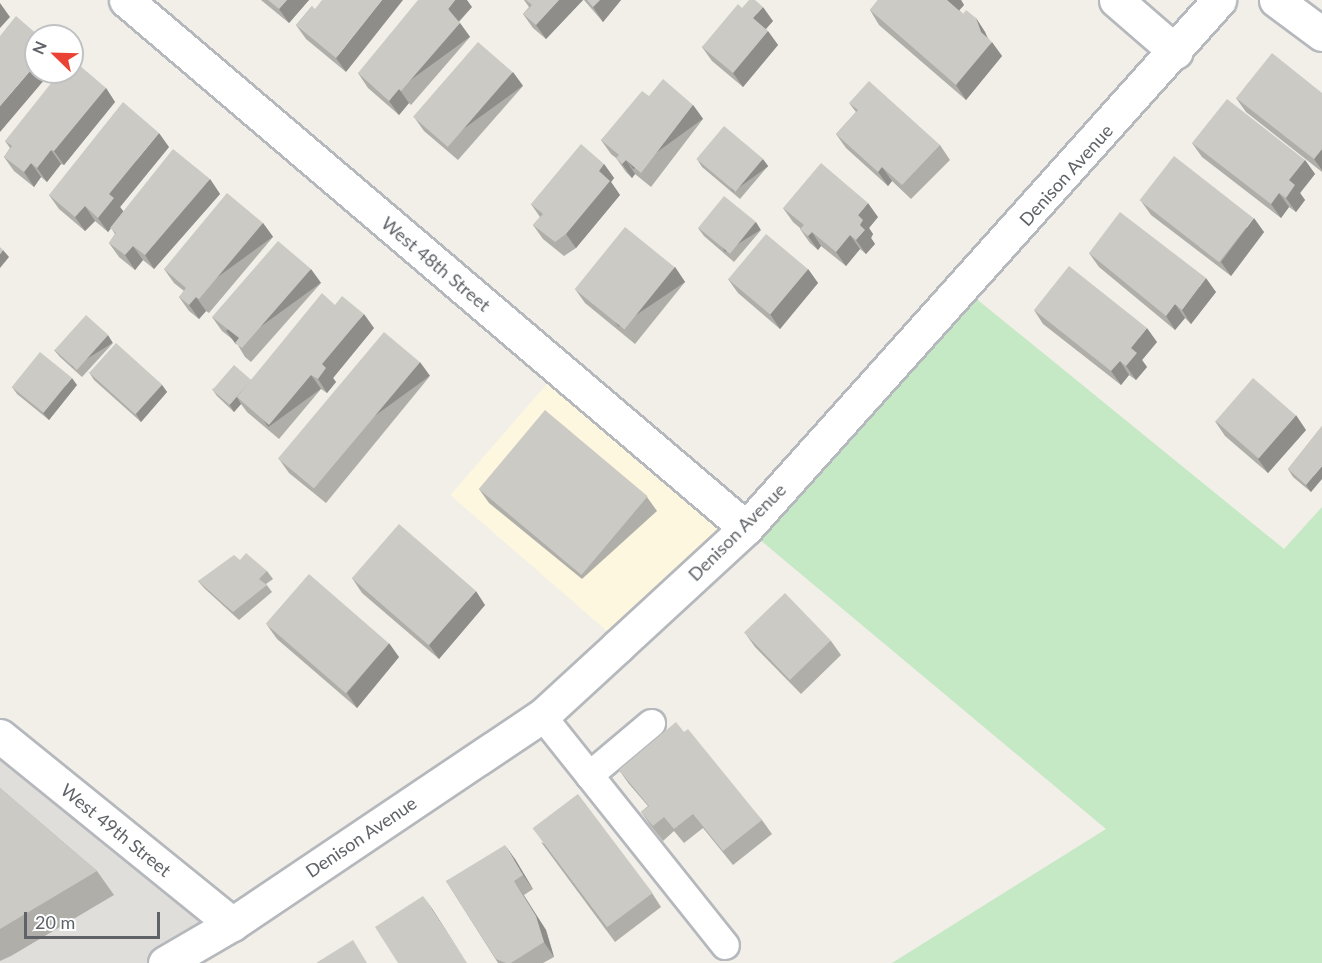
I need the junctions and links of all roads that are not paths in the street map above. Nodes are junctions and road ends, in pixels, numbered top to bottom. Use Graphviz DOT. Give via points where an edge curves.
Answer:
graph roads {
  1 [pos="126,0"];
  2 [pos="1116,0"];
  3 [pos="1219,0"];
  4 [pos="1276,0"];
  5 [pos="1322,34"];
  6 [pos="1176,52"];
  7 [pos="746,528"];
  8 [pos="542,716"];
  9 [pos="651,723"];
  10 [pos="0,736"];
  11 [pos="589,775"];
  12 [pos="232,924"];
  13 [pos="725,945"];
  14 [pos="165,963"];
  1 -- 7 [label="main road, West 48th Street"];
  2 -- 6 [label="main road"];
  3 -- 6 [label="main road, Denison Avenue"];
  4 -- 5 [label="main road"];
  6 -- 7 [label="main road, Denison Avenue"];
  7 -- 8 [label="main road, Denison Avenue"];
  8 -- 11 [label="lane"];
  8 -- 12 [label="main road, Denison Avenue"];
  9 -- 11 [label="lane"];
  10 -- 12 [label="main road, West 49th Street"];
  11 -- 13 [label="lane"];
  12 -- 14 [label="main road, Denison Avenue"];
}
